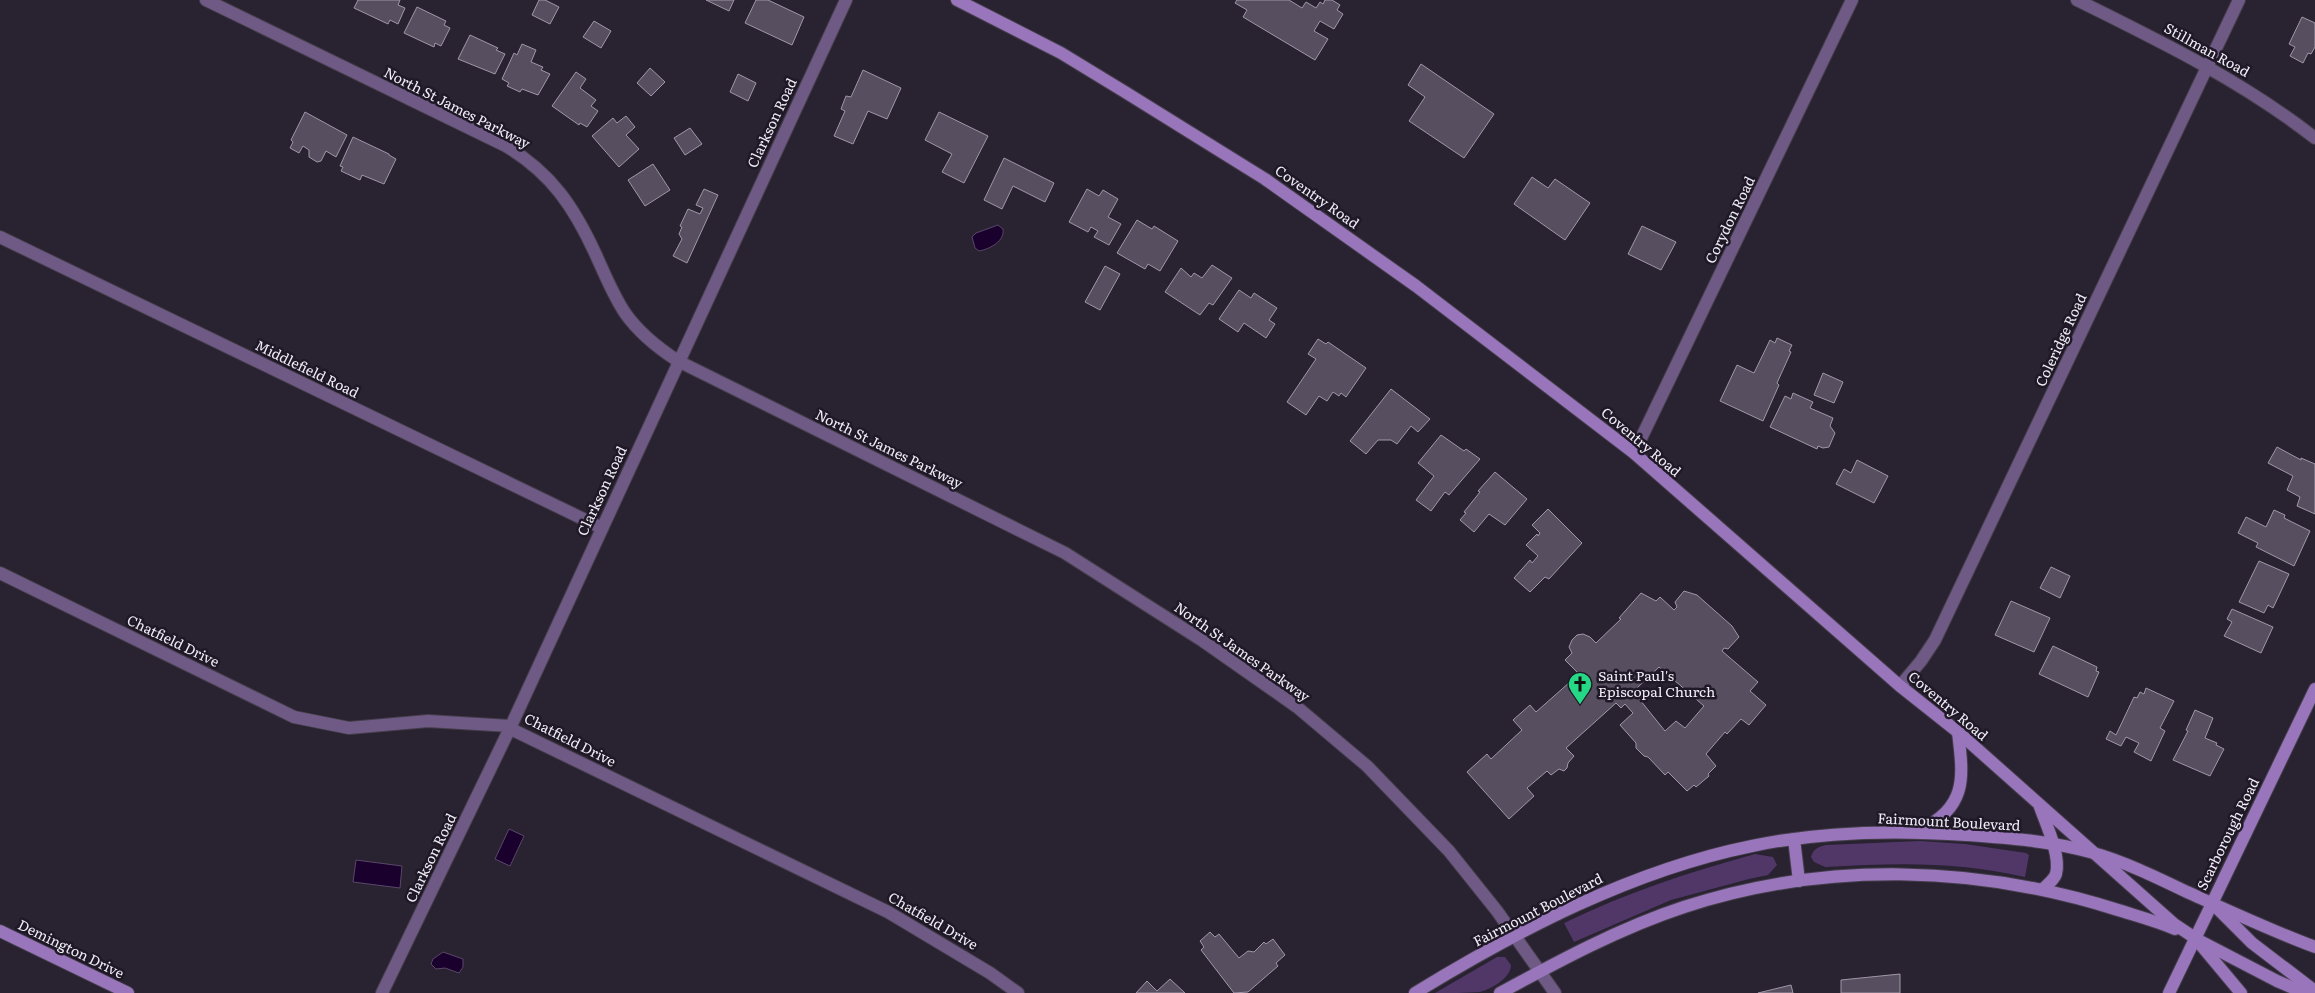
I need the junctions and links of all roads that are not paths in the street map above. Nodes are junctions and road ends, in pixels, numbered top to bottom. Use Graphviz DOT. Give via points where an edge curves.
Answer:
graph roads {
  1 [pos="206,0"];
  2 [pos="846,0"];
  3 [pos="957,0"];
  4 [pos="1852,0"];
  5 [pos="2077,0"];
  6 [pos="2239,0"];
  7 [pos="2207,66"];
  8 [pos="2315,138"];
  9 [pos="0,237"];
  10 [pos="678,361"];
  11 [pos="1634,453"];
  12 [pos="602,528"];
  13 [pos="0,573"];
  14 [pos="1900,686"];
  15 [pos="2315,689"];
  16 [pos="512,726"];
  17 [pos="1958,732"];
  18 [pos="2040,806"];
  19 [pos="1916,832"];
  20 [pos="1794,839"];
  21 [pos="2053,844"];
  22 [pos="2093,853"];
  23 [pos="1799,881"];
  24 [pos="2042,889"];
  25 [pos="2212,903"];
  26 [pos="0,931"];
  27 [pos="1516,937"];
  28 [pos="2195,938"];
  29 [pos="2315,947"];
  30 [pos="1541,971"];
  31 [pos="2315,991"];
  32 [pos="128,993"];
  33 [pos="382,993"];
  34 [pos="1018,993"];
  35 [pos="1415,993"];
  36 [pos="1500,993"];
  37 [pos="1556,993"];
  38 [pos="2169,993"];
  39 [pos="2241,993"];
  40 [pos="2305,993"];
  1 -- 10 [label="street, North St James Parkway" via="506,146 533,165 569,204 625,313 644,336"];
  2 -- 10 [label="street, Clarkson Road"];
  3 -- 11 [label="main road, Coventry Road" via="1069,58 1265,179 1416,286"];
  4 -- 11 [label="street, Corydon Road"];
  5 -- 7 [label="street, Stillman Road"];
  6 -- 7 [label="street, Coleridge Road"];
  7 -- 8 [label="street, Stillman Road" via="2243,86"];
  7 -- 14 [label="street, Coleridge Road" via="1935,640"];
  9 -- 12 [label="street, Middlefield Road"];
  10 -- 12 [label="street, Clarkson Road"];
  10 -- 27 [label="street, North St James Parkway" via="1065,553 1204,641 1297,707 1367,766 1449,851"];
  11 -- 14 [label="main road, Coventry Road"];
  12 -- 16 [label="street, Clarkson Road"];
  13 -- 16 [label="street, Chatfield Drive" via="294,717 349,728 428,721"];
  14 -- 17 [label="main road, Coventry Road"];
  15 -- 25 [label="main road, Scarborough Road"];
  16 -- 33 [label="street, Clarkson Road"];
  16 -- 34 [label="street, Chatfield Drive" via="518,732 888,912 983,968"];
  17 -- 18 [label="main road, Coventry Road"];
  17 -- 19 [label="main road" via="1962,774 1958,798 1943,816"];
  18 -- 21 [label="main road"];
  18 -- 22 [label="main road, Coventry Road"];
  19 -- 20 [label="main road, Fairmount Boulevard"];
  19 -- 21 [label="main road, Fairmount Boulevard"];
  20 -- 23 [label="main road"];
  20 -- 27 [label="main road, Fairmount Boulevard" via="1750,846 1640,878"];
  21 -- 22 [label="main road, Fairmount Boulevard"];
  21 -- 24 [label="main road" via="2056,872"];
  22 -- 25 [label="main road, Fairmount Boulevard"];
  22 -- 28 [label="main road, Coventry Road" via="2174,924"];
  23 -- 24 [label="main road" via="1858,875 1924,874"];
  23 -- 30 [label="main road" via="1675,910 1625,930"];
  24 -- 28 [label="main road" via="2147,919"];
  25 -- 28 [label="main road, Scarborough Road"];
  25 -- 29 [label="main road, Fairmount Boulevard"];
  25 -- 31 [label="main road" via="2252,943"];
  26 -- 32 [label="main road, Demington Drive"];
  27 -- 30 [label="street, North St James Parkway"];
  27 -- 35 [label="main road, Fairmount Boulevard"];
  28 -- 38 [label="main road, Scarborough Road"];
  28 -- 39 [label="main road, Coventry Road"];
  28 -- 40 [label="main road"];
  30 -- 36 [label="main road"];
  30 -- 37 [label="street, North St James Parkway"];
}
